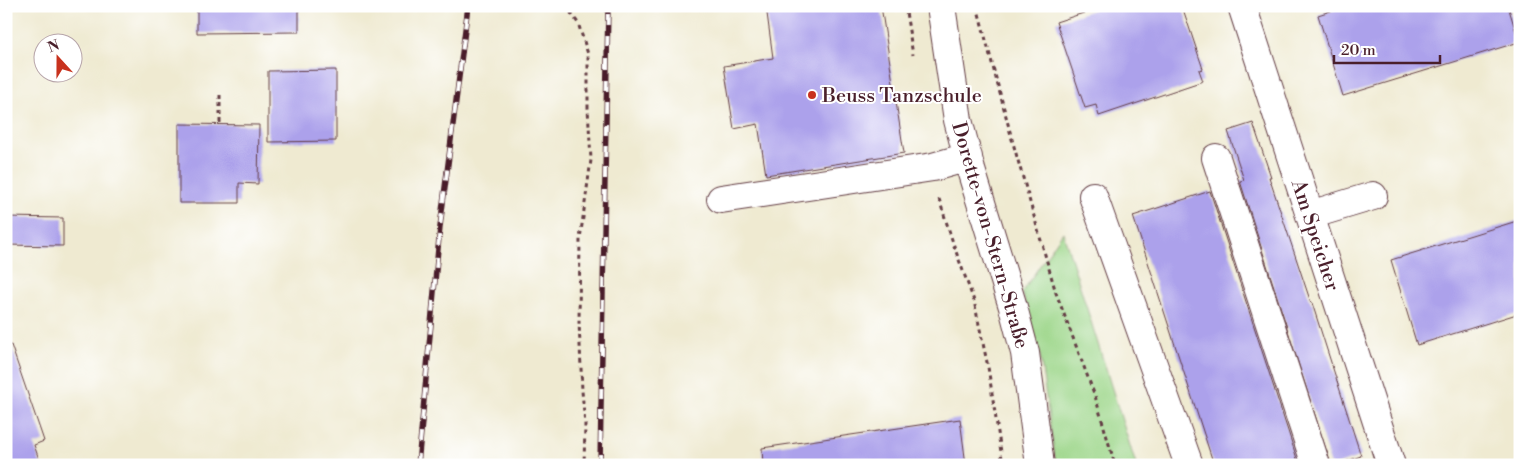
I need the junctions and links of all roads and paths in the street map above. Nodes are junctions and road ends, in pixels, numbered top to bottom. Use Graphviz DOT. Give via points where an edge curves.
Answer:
graph roads {
  1 [pos="566,6"];
  2 [pos="905,6"];
  3 [pos="941,6"];
  4 [pos="977,6"];
  5 [pos="1242,6"];
  6 [pos="914,64"];
  7 [pos="220,95"];
  8 [pos="220,125"];
  9 [pos="968,157"];
  10 [pos="1216,158"];
  11 [pos="933,167"];
  12 [pos="1093,196"];
  13 [pos="1373,196"];
  14 [pos="721,199"];
  15 [pos="1310,215"];
  16 [pos="584,465"];
  17 [pos="1003,465"];
  18 [pos="1040,465"];
  19 [pos="1115,465"];
  20 [pos="1189,465"];
  21 [pos="1316,465"];
  22 [pos="1391,465"];
  1 -- 16 [label="path" via="578,23 588,54 591,160 580,248 579,322"];
  2 -- 6 [label="path"];
  3 -- 9 [label="street, Dorette-von-Stern-Straße" via="958,120"];
  4 -- 19 [label="path" via="1056,293 1095,396"];
  5 -- 15 [label="street, Am Speicher"];
  7 -- 8 [label="path"];
  9 -- 11 [label="street"];
  9 -- 18 [label="street, Dorette-von-Stern-Straße" via="1014,307"];
  10 -- 21 [label="street"];
  11 -- 14 [label="street"];
  11 -- 17 [label="path" via="939,199 974,301"];
  12 -- 20 [label="street"];
  13 -- 15 [label="street"];
  15 -- 22 [label="street, Am Speicher"];
}
